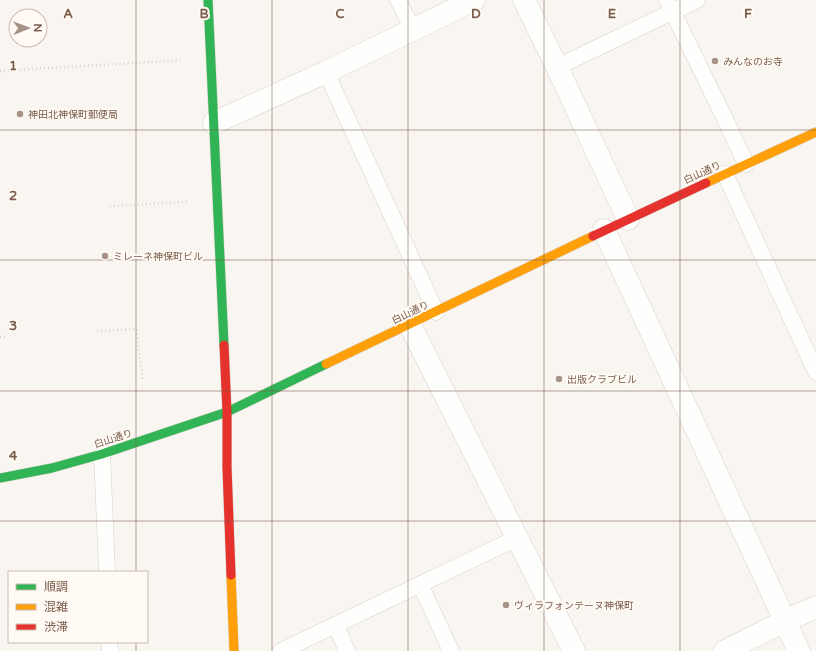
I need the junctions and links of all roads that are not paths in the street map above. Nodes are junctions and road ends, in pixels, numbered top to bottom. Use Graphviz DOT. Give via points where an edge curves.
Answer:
graph roads {
  1 [pos="208,0"];
  2 [pos="398,0"];
  3 [pos="474,0"];
  4 [pos="524,0"];
  5 [pos="697,0"];
  6 [pos="670,6"];
  7 [pos="413,30"];
  8 [pos="557,67"];
  9 [pos="326,72"];
  10 [pos="214,123"];
  11 [pos="816,132"];
  12 [pos="746,164"];
  13 [pos="724,174"];
  14 [pos="628,218"];
  15 [pos="604,230"];
  16 [pos="436,312"];
  17 [pos="410,325"];
  18 [pos="816,372"];
  19 [pos="227,412"];
  20 [pos="102,454"];
  21 [pos="0,478"];
  22 [pos="517,538"];
  23 [pos="107,571"];
  24 [pos="420,584"];
  25 [pos="816,608"];
  26 [pos="785,621"];
  27 [pos="336,625"];
  28 [pos="234,651"];
  29 [pos="281,651"];
  30 [pos="348,651"];
  31 [pos="451,651"];
  32 [pos="574,651"];
  33 [pos="725,651"];
  34 [pos="800,651"];
  1 -- 10 [label="main road"];
  2 -- 7 [label="lane"];
  3 -- 7 [label="street"];
  4 -- 8 [label="street"];
  5 -- 6 [label="lane"];
  6 -- 8 [label="lane"];
  6 -- 12 [label="lane"];
  7 -- 9 [label="street"];
  8 -- 14 [label="street"];
  9 -- 10 [label="street"];
  9 -- 16 [label="lane"];
  10 -- 19 [label="main road"];
  11 -- 12 [label="main road, 白山通り"];
  12 -- 13 [label="main road, 白山通り"];
  13 -- 14 [label="main road, 白山通り"];
  13 -- 18 [label="lane"];
  14 -- 15 [label="main road, 白山通り"];
  15 -- 16 [label="main road, 白山通り"];
  15 -- 26 [label="street"];
  16 -- 17 [label="main road, 白山通り"];
  17 -- 19 [label="main road, 白山通り"];
  17 -- 22 [label="street"];
  19 -- 20 [label="main road, 白山通り"];
  19 -- 28 [label="main road"];
  20 -- 21 [label="main road, 白山通り" via="52,468"];
  20 -- 23 [label="lane"];
  22 -- 24 [label="lane"];
  22 -- 32 [label="street"];
  24 -- 27 [label="lane"];
  24 -- 31 [label="lane"];
  25 -- 26 [label="street"];
  26 -- 33 [label="street"];
  26 -- 34 [label="street"];
  27 -- 29 [label="lane"];
  27 -- 30 [label="lane"];
}
